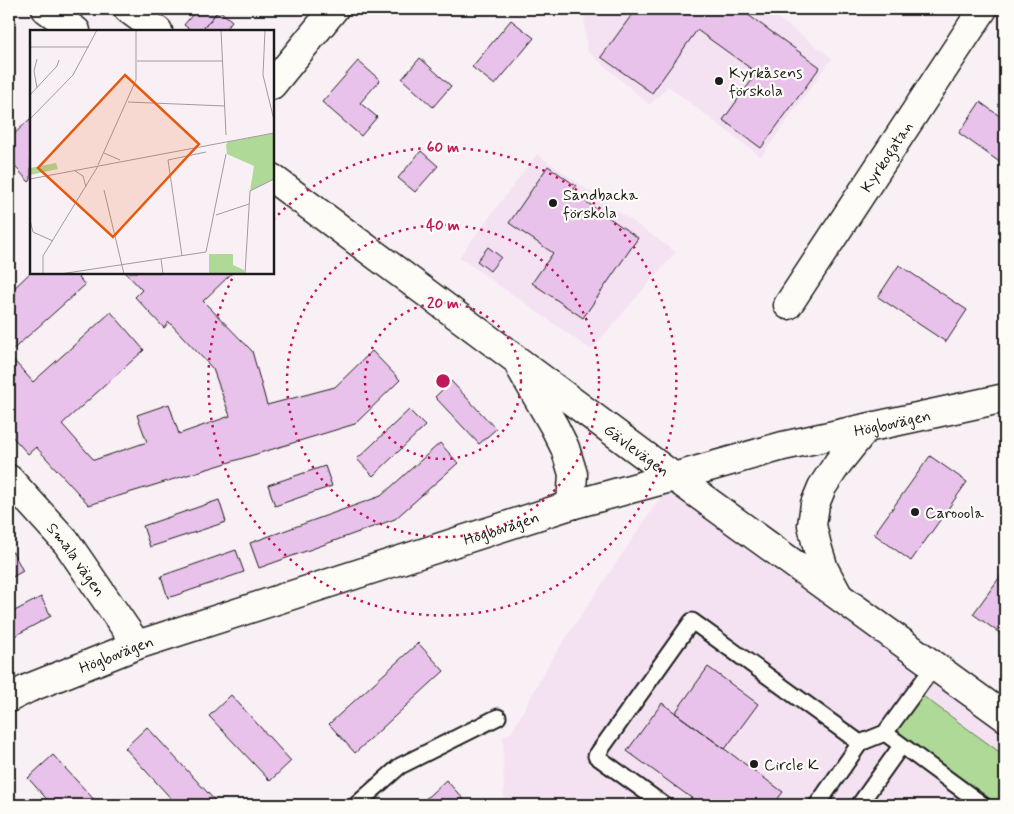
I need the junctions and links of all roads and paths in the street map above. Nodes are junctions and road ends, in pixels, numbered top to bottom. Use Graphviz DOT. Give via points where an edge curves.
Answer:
graph roads {
  1 [pos="46,9"];
  2 [pos="128,9"];
  3 [pos="334,9"];
  4 [pos="983,9"];
  5 [pos="75,30"];
  6 [pos="157,30"];
  7 [pos="274,83"];
  8 [pos="274,179"];
  9 [pos="788,305"];
  10 [pos="514,358"];
  11 [pos="1005,398"];
  12 [pos="866,428"];
  13 [pos="674,477"];
  14 [pos="9,479"];
  15 [pos="571,505"];
  16 [pos="839,597"];
  17 [pos="137,645"];
  18 [pos="934,666"];
  19 [pos="9,698"];
  20 [pos="498,717"];
  21 [pos="1005,717"];
  22 [pos="886,734"];
  23 [pos="860,743"];
  24 [pos="901,746"];
  25 [pos="356,805"];
  26 [pos="664,805"];
  27 [pos="817,805"];
  28 [pos="859,805"];
  29 [pos="983,805"];
  1 -- 5 [label="main road"];
  2 -- 6 [label="main road"];
  3 -- 7 [label="main road"];
  4 -- 9 [label="main road, Kyrkogatan"];
  8 -- 10 [label="main road, Gävlevägen"];
  10 -- 13 [label="main road, Gävlevägen"];
  10 -- 15 [label="main road" via="565,448 573,474"];
  11 -- 12 [label="main road, Högbovägen"];
  12 -- 13 [label="main road, Högbovägen" via="783,446"];
  12 -- 16 [label="main road" via="838,463 815,504 812,525 817,546 824,569"];
  13 -- 15 [label="main road, Högbovägen"];
  13 -- 16 [label="main road, Gävlevägen"];
  14 -- 17 [label="main road, Smala vägen" via="67,543"];
  15 -- 17 [label="main road, Högbovägen"];
  16 -- 18 [label="main road, Gävlevägen"];
  17 -- 19 [label="main road, Högbovägen"];
  18 -- 21 [label="main road, Gävlevägen"];
  18 -- 22 [label="lane"];
  20 -- 25 [label="lane" via="400,766"];
  22 -- 23 [label="lane"];
  22 -- 24 [label="lane"];
  23 -- 26 [label="lane" via="692,621 596,756"];
  23 -- 27 [label="lane"];
  24 -- 28 [label="lane"];
  24 -- 29 [label="lane"];
}
